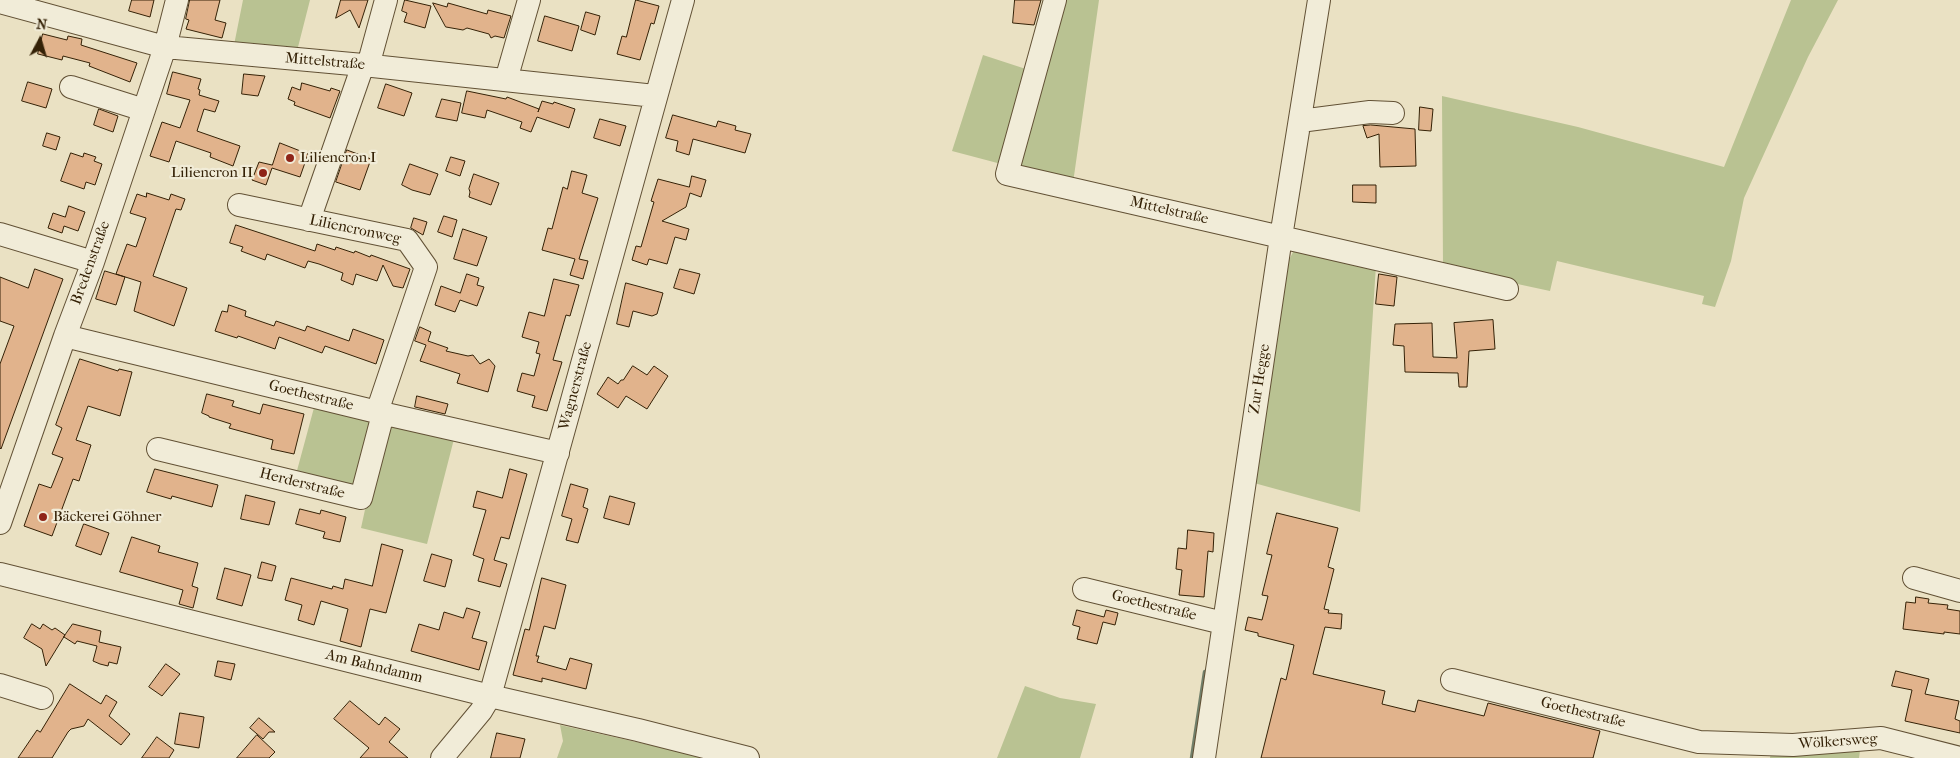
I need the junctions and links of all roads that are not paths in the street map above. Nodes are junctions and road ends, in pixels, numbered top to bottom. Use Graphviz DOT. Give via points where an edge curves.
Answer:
graph roads {
  1 [pos="177,0"];
  2 [pos="386,0"];
  3 [pos="529,0"];
  4 [pos="683,0"];
  5 [pos="1055,0"];
  6 [pos="1319,0"];
  7 [pos="0,2"];
  8 [pos="165,47"];
  9 [pos="365,65"];
  10 [pos="506,80"];
  11 [pos="71,87"];
  12 [pos="655,96"];
  13 [pos="144,110"];
  14 [pos="1393,113"];
  15 [pos="1300,121"];
  16 [pos="239,205"];
  17 [pos="309,220"];
  18 [pos="0,234"];
  19 [pos="1281,237"];
  20 [pos="93,262"];
  21 [pos="1507,289"];
  22 [pos="65,336"];
  23 [pos="380,413"];
  24 [pos="158,449"];
  25 [pos="558,453"];
  26 [pos="0,523"];
  27 [pos="0,574"];
  28 [pos="1914,578"];
  29 [pos="1084,589"];
  30 [pos="1960,591"];
  31 [pos="1223,623"];
  32 [pos="1452,680"];
  33 [pos="0,685"];
  34 [pos="490,696"];
  35 [pos="42,698"];
  36 [pos="1713,750"];
  37 [pos="442,758"];
  38 [pos="748,758"];
  39 [pos="1204,758"];
  40 [pos="1960,758"];
  1 -- 8 [label="street, Bredenstraße"];
  2 -- 9 [label="street"];
  3 -- 10 [label="street"];
  4 -- 12 [label="street, Wagnerstraße"];
  5 -- 19 [label="street, Mittelstraße" via="1007,174"];
  6 -- 15 [label="street, Zur Hegge"];
  7 -- 8 [label="street, Mittelstraße"];
  8 -- 9 [label="street, Mittelstraße"];
  8 -- 13 [label="street, Bredenstraße"];
  9 -- 10 [label="street, Mittelstraße"];
  9 -- 17 [label="street"];
  10 -- 12 [label="street, Mittelstraße"];
  11 -- 13 [label="street"];
  12 -- 25 [label="street, Wagnerstraße"];
  13 -- 20 [label="street, Bredenstraße"];
  14 -- 15 [label="street" via="1370,112"];
  15 -- 19 [label="street, Zur Hegge"];
  16 -- 17 [label="street, Liliencronweg"];
  17 -- 23 [label="street, Liliencronweg" via="407,240 426,267"];
  18 -- 20 [label="street"];
  19 -- 21 [label="street, Mittelstraße"];
  19 -- 31 [label="street, Zur Hegge"];
  20 -- 22 [label="street, Bredenstraße"];
  22 -- 23 [label="street, Goethestraße"];
  22 -- 26 [label="street, Bredenstraße"];
  23 -- 24 [label="street, Herderstraße" via="361,498"];
  23 -- 25 [label="street, Goethestraße"];
  25 -- 34 [label="street, Wagnerstraße"];
  27 -- 34 [label="street, Am Bahndamm"];
  28 -- 30 [label="street"];
  29 -- 31 [label="street, Goethestraße"];
  31 -- 39 [label="street, Zur Hegge"];
  32 -- 36 [label="street, Goethestraße" via="1699,742"];
  33 -- 35 [label="street"];
  34 -- 37 [label="street, Wagnerstraße"];
  34 -- 38 [label="street, Am Bahndamm"];
  36 -- 40 [label="street, Wölkersweg" via="1882,738"];
}
